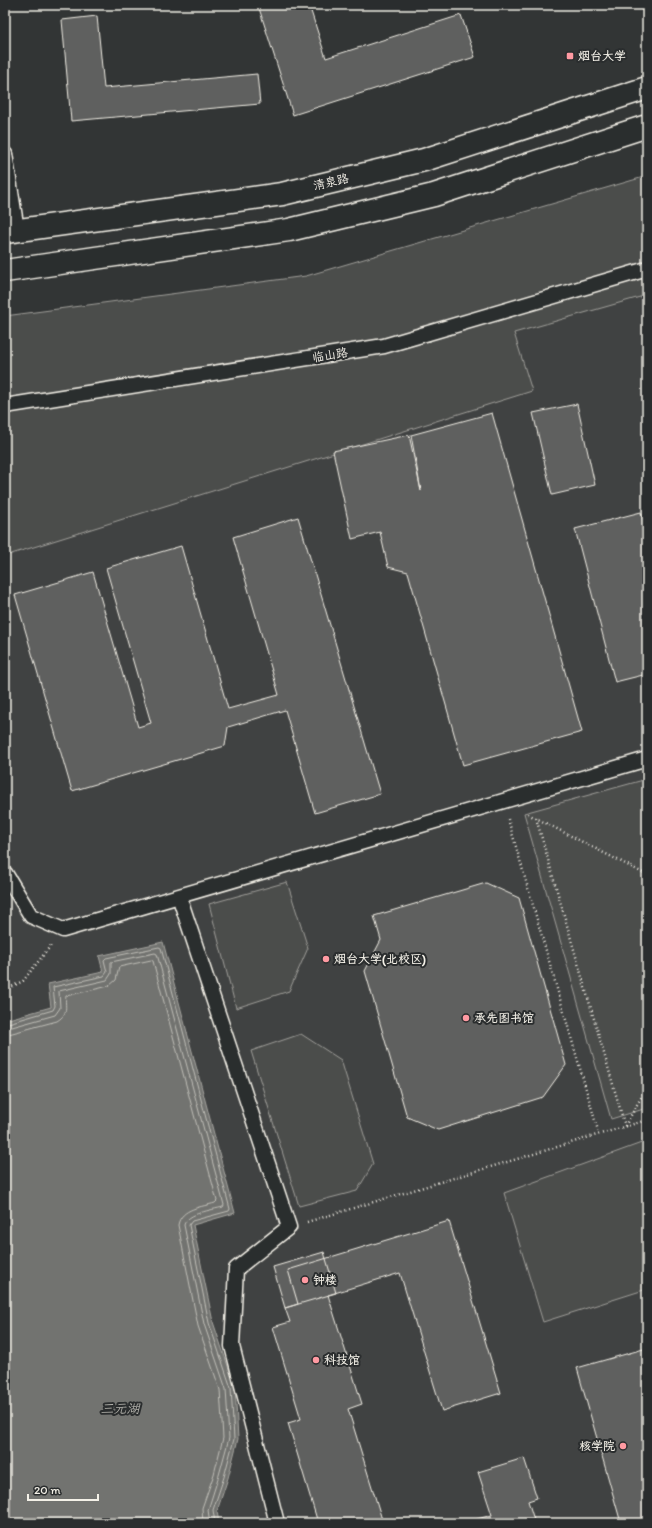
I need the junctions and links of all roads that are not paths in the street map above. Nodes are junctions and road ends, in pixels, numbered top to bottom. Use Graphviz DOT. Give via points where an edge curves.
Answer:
graph roads {
  1 [pos="647,88"];
  2 [pos="647,126"];
  3 [pos="5,154"];
  4 [pos="11,226"];
  5 [pos="647,269"];
  6 [pos="5,270"];
  7 [pos="5,406"];
  8 [pos="647,759"];
  9 [pos="5,873"];
  10 [pos="179,896"];
  11 [pos="277,1523"];
  1 -- 4 [label="main road, 清泉路" via="424,160 282,194 45,226"];
  2 -- 6 [label="main road" via="434,196 289,230"];
  3 -- 4 [label="lane"];
  5 -- 7 [label="lane, 临山路" via="384,346"];
  8 -- 10 [label="lane"];
  9 -- 10 [label="lane" via="31,916 63,930"];
  10 -- 11 [label="lane" via="289,1228 236,1269 232,1346"];
}
